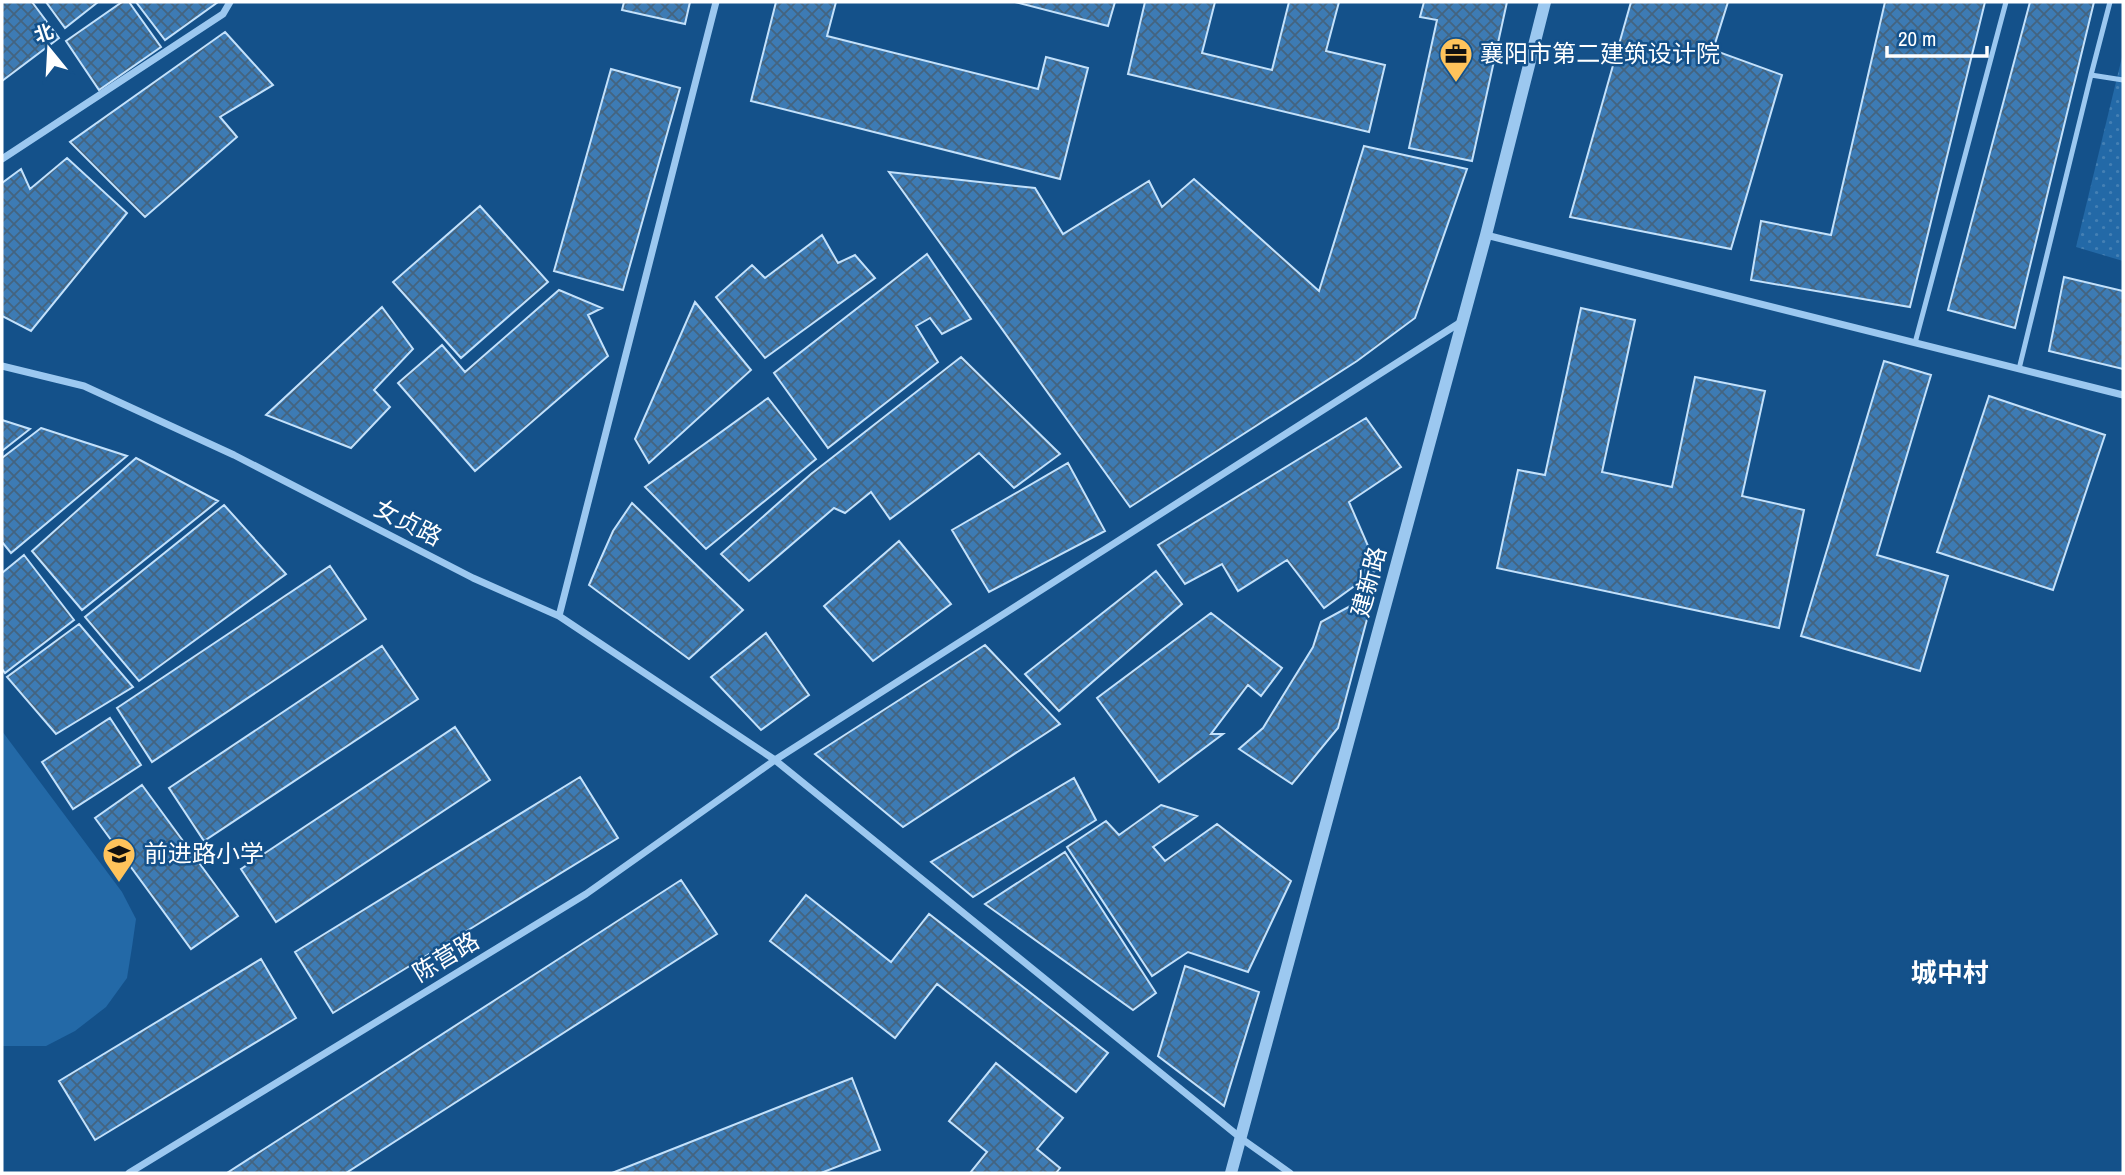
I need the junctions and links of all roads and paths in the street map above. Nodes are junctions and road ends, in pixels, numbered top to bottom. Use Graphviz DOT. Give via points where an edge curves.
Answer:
graph roads {
  1 [pos="230,2"];
  2 [pos="716,2"];
  3 [pos="1545,2"];
  4 [pos="2006,2"];
  5 [pos="2110,2"];
  6 [pos="2091,75"];
  7 [pos="2123,80"];
  8 [pos="2,159"];
  9 [pos="1486,235"];
  10 [pos="1461,322"];
  11 [pos="1915,343"];
  12 [pos="2,366"];
  13 [pos="2019,369"];
  14 [pos="2123,395"];
  15 [pos="559,616"];
  16 [pos="775,760"];
  17 [pos="1242,1139"];
  18 [pos="129,1173"];
  19 [pos="1231,1173"];
  20 [pos="1290,1173"];
  1 -- 8 [label="street" via="223,14"];
  2 -- 15 [label="street"];
  3 -- 9 [label="street, 建新路"];
  4 -- 11 [label="lane"];
  5 -- 6 [label="lane"];
  6 -- 7 [label="lane"];
  6 -- 13 [label="lane"];
  9 -- 10 [label="street, 建新路"];
  9 -- 11 [label="street"];
  10 -- 16 [label="street, 陈营路"];
  10 -- 17 [label="street, 建新路"];
  11 -- 13 [label="street"];
  12 -- 15 [label="street, 女贞路" via="84,386"];
  13 -- 14 [label="street"];
  15 -- 16 [label="street, 女贞路"];
  16 -- 17 [label="street, 女贞路"];
  16 -- 18 [label="street, 陈营路" via="586,894"];
  17 -- 19 [label="street, 建新路"];
  17 -- 20 [label="street, 女贞路"];
}
